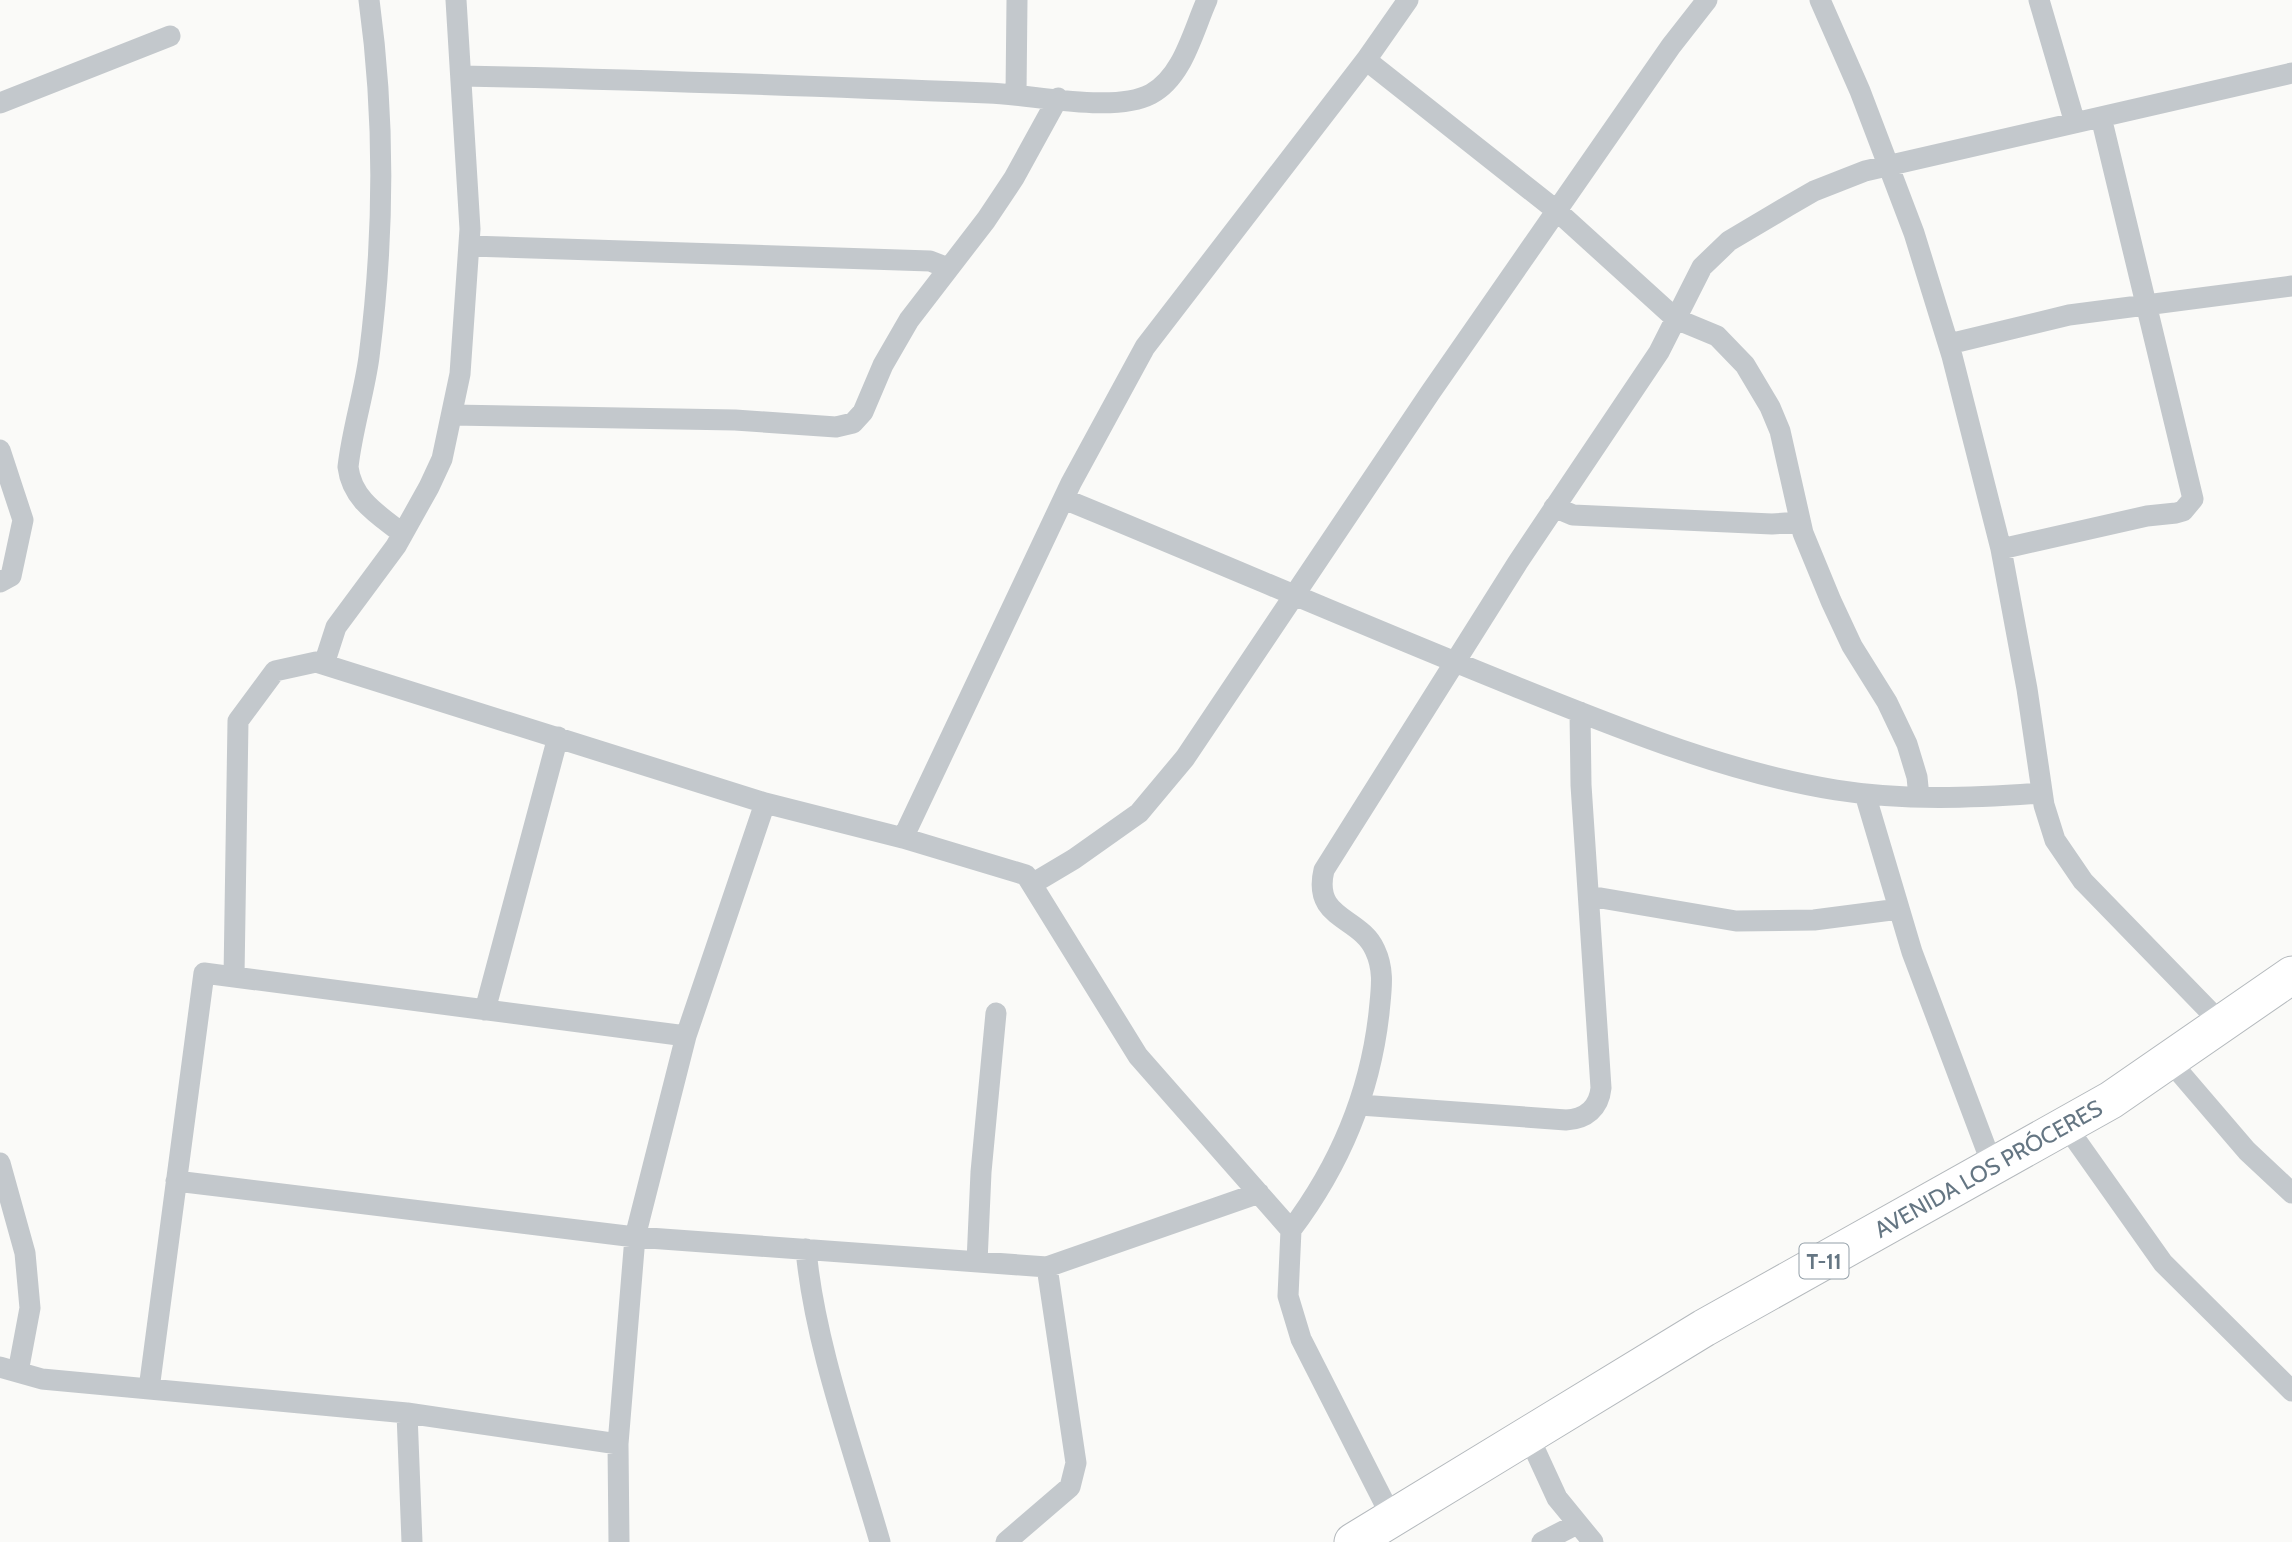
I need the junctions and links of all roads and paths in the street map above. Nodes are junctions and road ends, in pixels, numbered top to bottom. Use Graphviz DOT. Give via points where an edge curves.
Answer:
graph roads {
  1 [pos="369,0"];
  2 [pos="456,0"];
  3 [pos="1017,0"];
  4 [pos="1207,0"];
  5 [pos="1408,0"];
  6 [pos="1707,0"];
  7 [pos="1820,0"];
  8 [pos="2039,0"];
  9 [pos="170,36"];
  10 [pos="1366,60"];
  11 [pos="2292,73"];
  12 [pos="462,76"];
  13 [pos="1016,94"];
  14 [pos="1059,98"];
  15 [pos="0,103"];
  16 [pos="2101,117"];
  17 [pos="2075,123"];
  18 [pos="1889,165"];
  19 [pos="1557,211"];
  20 [pos="470,246"];
  21 [pos="948,268"];
  22 [pos="2292,286"];
  23 [pos="2145,304"];
  24 [pos="1676,319"];
  25 [pos="1949,344"];
  26 [pos="452,415"];
  27 [pos="0,450"];
  28 [pos="1064,499"];
  29 [pos="1555,507"];
  30 [pos="1800,522"];
  31 [pos="403,534"];
  32 [pos="2001,549"];
  33 [pos="0,582"];
  34 [pos="1295,594"];
  35 [pos="1455,663"];
  36 [pos="324,664"];
  37 [pos="1580,712"];
  38 [pos="558,737"];
  39 [pos="2042,793"];
  40 [pos="1866,794"];
  41 [pos="1919,797"];
  42 [pos="765,803"];
  43 [pos="903,838"];
  44 [pos="1032,884"];
  45 [pos="1589,896"];
  46 [pos="1899,909"];
  47 [pos="2292,975"];
  48 [pos="234,977"];
  49 [pos="485,1010"];
  50 [pos="996,1013"];
  51 [pos="2221,1024"];
  52 [pos="686,1036"];
  53 [pos="2169,1060"];
  54 [pos="1360,1105"];
  55 [pos="2066,1126"];
  56 [pos="0,1163"];
  57 [pos="1993,1167"];
  58 [pos="176,1181"];
  59 [pos="1259,1193"];
  60 [pos="2292,1193"];
  61 [pos="1291,1230"];
  62 [pos="635,1237"];
  63 [pos="806,1249"];
  64 [pos="977,1262"];
  65 [pos="1048,1267"];
  66 [pos="9,1370"];
  67 [pos="149,1388"];
  68 [pos="2292,1391"];
  69 [pos="407,1413"];
  70 [pos="1528,1435"];
  71 [pos="618,1444"];
  72 [pos="1392,1518"];
  73 [pos="1577,1524"];
  74 [pos="412,1542"];
  75 [pos="618,1542"];
  76 [pos="880,1542"];
  77 [pos="1006,1542"];
  78 [pos="1353,1542"];
  79 [pos="1542,1542"];
  80 [pos="1592,1542"];
  1 -- 31 [label="street" via="379,130 376,280 369,358 348,467 361,500"];
  2 -- 12 [label="street"];
  3 -- 13 [label="street"];
  4 -- 14 [label="street" via="1176,70 1152,93 1115,103"];
  5 -- 10 [label="street"];
  6 -- 19 [label="street"];
  7 -- 18 [label="street"];
  8 -- 17 [label="street"];
  9 -- 15 [label="street"];
  10 -- 19 [label="street"];
  10 -- 28 [label="street" via="1144,347"];
  11 -- 16 [label="street"];
  12 -- 13 [label="street"];
  12 -- 20 [label="street"];
  13 -- 14 [label="street"];
  14 -- 21 [label="street" via="1014,178"];
  16 -- 17 [label="street"];
  16 -- 23 [label="street"];
  17 -- 18 [label="street"];
  18 -- 24 [label="street" via="1814,191 1729,240 1702,267"];
  18 -- 25 [label="street"];
  19 -- 24 [label="street"];
  19 -- 34 [label="street"];
  20 -- 21 [label="street" via="930,261"];
  20 -- 26 [label="street" via="466,323"];
  21 -- 26 [label="street" via="895,342 863,412 845,426"];
  22 -- 23 [label="street"];
  23 -- 25 [label="street" via="2069,315"];
  23 -- 32 [label="street" via="2193,492 2189,506 2176,513"];
  24 -- 29 [label="street" via="1659,352"];
  24 -- 30 [label="street" via="1723,341 1759,385 1780,432"];
  25 -- 32 [label="street"];
  26 -- 31 [label="street" via="442,459"];
  27 -- 33 [label="street" via="23,520 11,576"];
  28 -- 34 [label="street"];
  28 -- 43 [label="street"];
  29 -- 30 [label="street" via="1573,515"];
  29 -- 35 [label="street"];
  30 -- 41 [label="street" via="1852,646 1907,744"];
  31 -- 36 [label="street" via="336,627"];
  32 -- 39 [label="street"];
  34 -- 35 [label="street"];
  34 -- 44 [label="street" via="1206,730 1139,813"];
  35 -- 37 [label="street"];
  35 -- 54 [label="street" via="1322,879 1331,909 1370,941 1381,970 1377,1030"];
  36 -- 38 [label="street"];
  36 -- 48 [label="street" via="275,671 238,721"];
  37 -- 40 [label="street" via="1763,774"];
  37 -- 45 [label="street"];
  38 -- 42 [label="street"];
  38 -- 49 [label="street"];
  39 -- 41 [label="street"];
  39 -- 51 [label="street" via="2055,840 2071,868"];
  40 -- 41 [label="street"];
  40 -- 46 [label="street"];
  42 -- 43 [label="street"];
  42 -- 52 [label="street"];
  43 -- 44 [label="street" via="1026,875"];
  44 -- 59 [label="street" via="1138,1056"];
  45 -- 46 [label="street" via="1736,921 1814,920"];
  45 -- 54 [label="street" via="1601,1088 1592,1110 1581,1118 1566,1120"];
  46 -- 57 [label="street"];
  47 -- 51 [label="highway, AVENIDA LOS PRÓCERES / T-11"];
  48 -- 49 [label="street"];
  48 -- 58 [label="street" via="204,973"];
  49 -- 52 [label="street"];
  50 -- 64 [label="street"];
  51 -- 53 [label="highway, AVENIDA LOS PRÓCERES / T-11"];
  52 -- 62 [label="street"];
  53 -- 55 [label="highway, AVENIDA LOS PRÓCERES / T-11"];
  53 -- 60 [label="street" via="2247,1150"];
  54 -- 61 [label="street" via="1329,1175"];
  55 -- 57 [label="highway, AVENIDA LOS PRÓCERES / T-11"];
  55 -- 68 [label="street" via="2163,1263"];
  56 -- 66 [label="street" via="25,1254 30,1308"];
  57 -- 70 [label="highway, AVENIDA LOS PRÓCERES / T-11" via="1704,1328"];
  58 -- 62 [label="street"];
  58 -- 67 [label="street"];
  59 -- 61 [label="street"];
  59 -- 65 [label="street"];
  61 -- 72 [label="street" via="1288,1296 1301,1339"];
  62 -- 63 [label="street"];
  62 -- 71 [label="street"];
  63 -- 64 [label="street"];
  63 -- 76 [label="street" via="819,1326"];
  64 -- 65 [label="street"];
  65 -- 77 [label="street" via="1076,1463 1070,1487"];
  66 -- 67 [label="street" via="42,1379"];
  67 -- 69 [label="street"];
  69 -- 71 [label="street"];
  69 -- 74 [label="street"];
  70 -- 72 [label="highway, AVENIDA LOS PRÓCERES / T-11"];
  70 -- 73 [label="street" via="1546,1478"];
  71 -- 75 [label="street"];
  72 -- 78 [label="highway, AVENIDA LOS PRÓCERES / T-11"];
  73 -- 79 [label="street"];
  73 -- 80 [label="street"];
}
